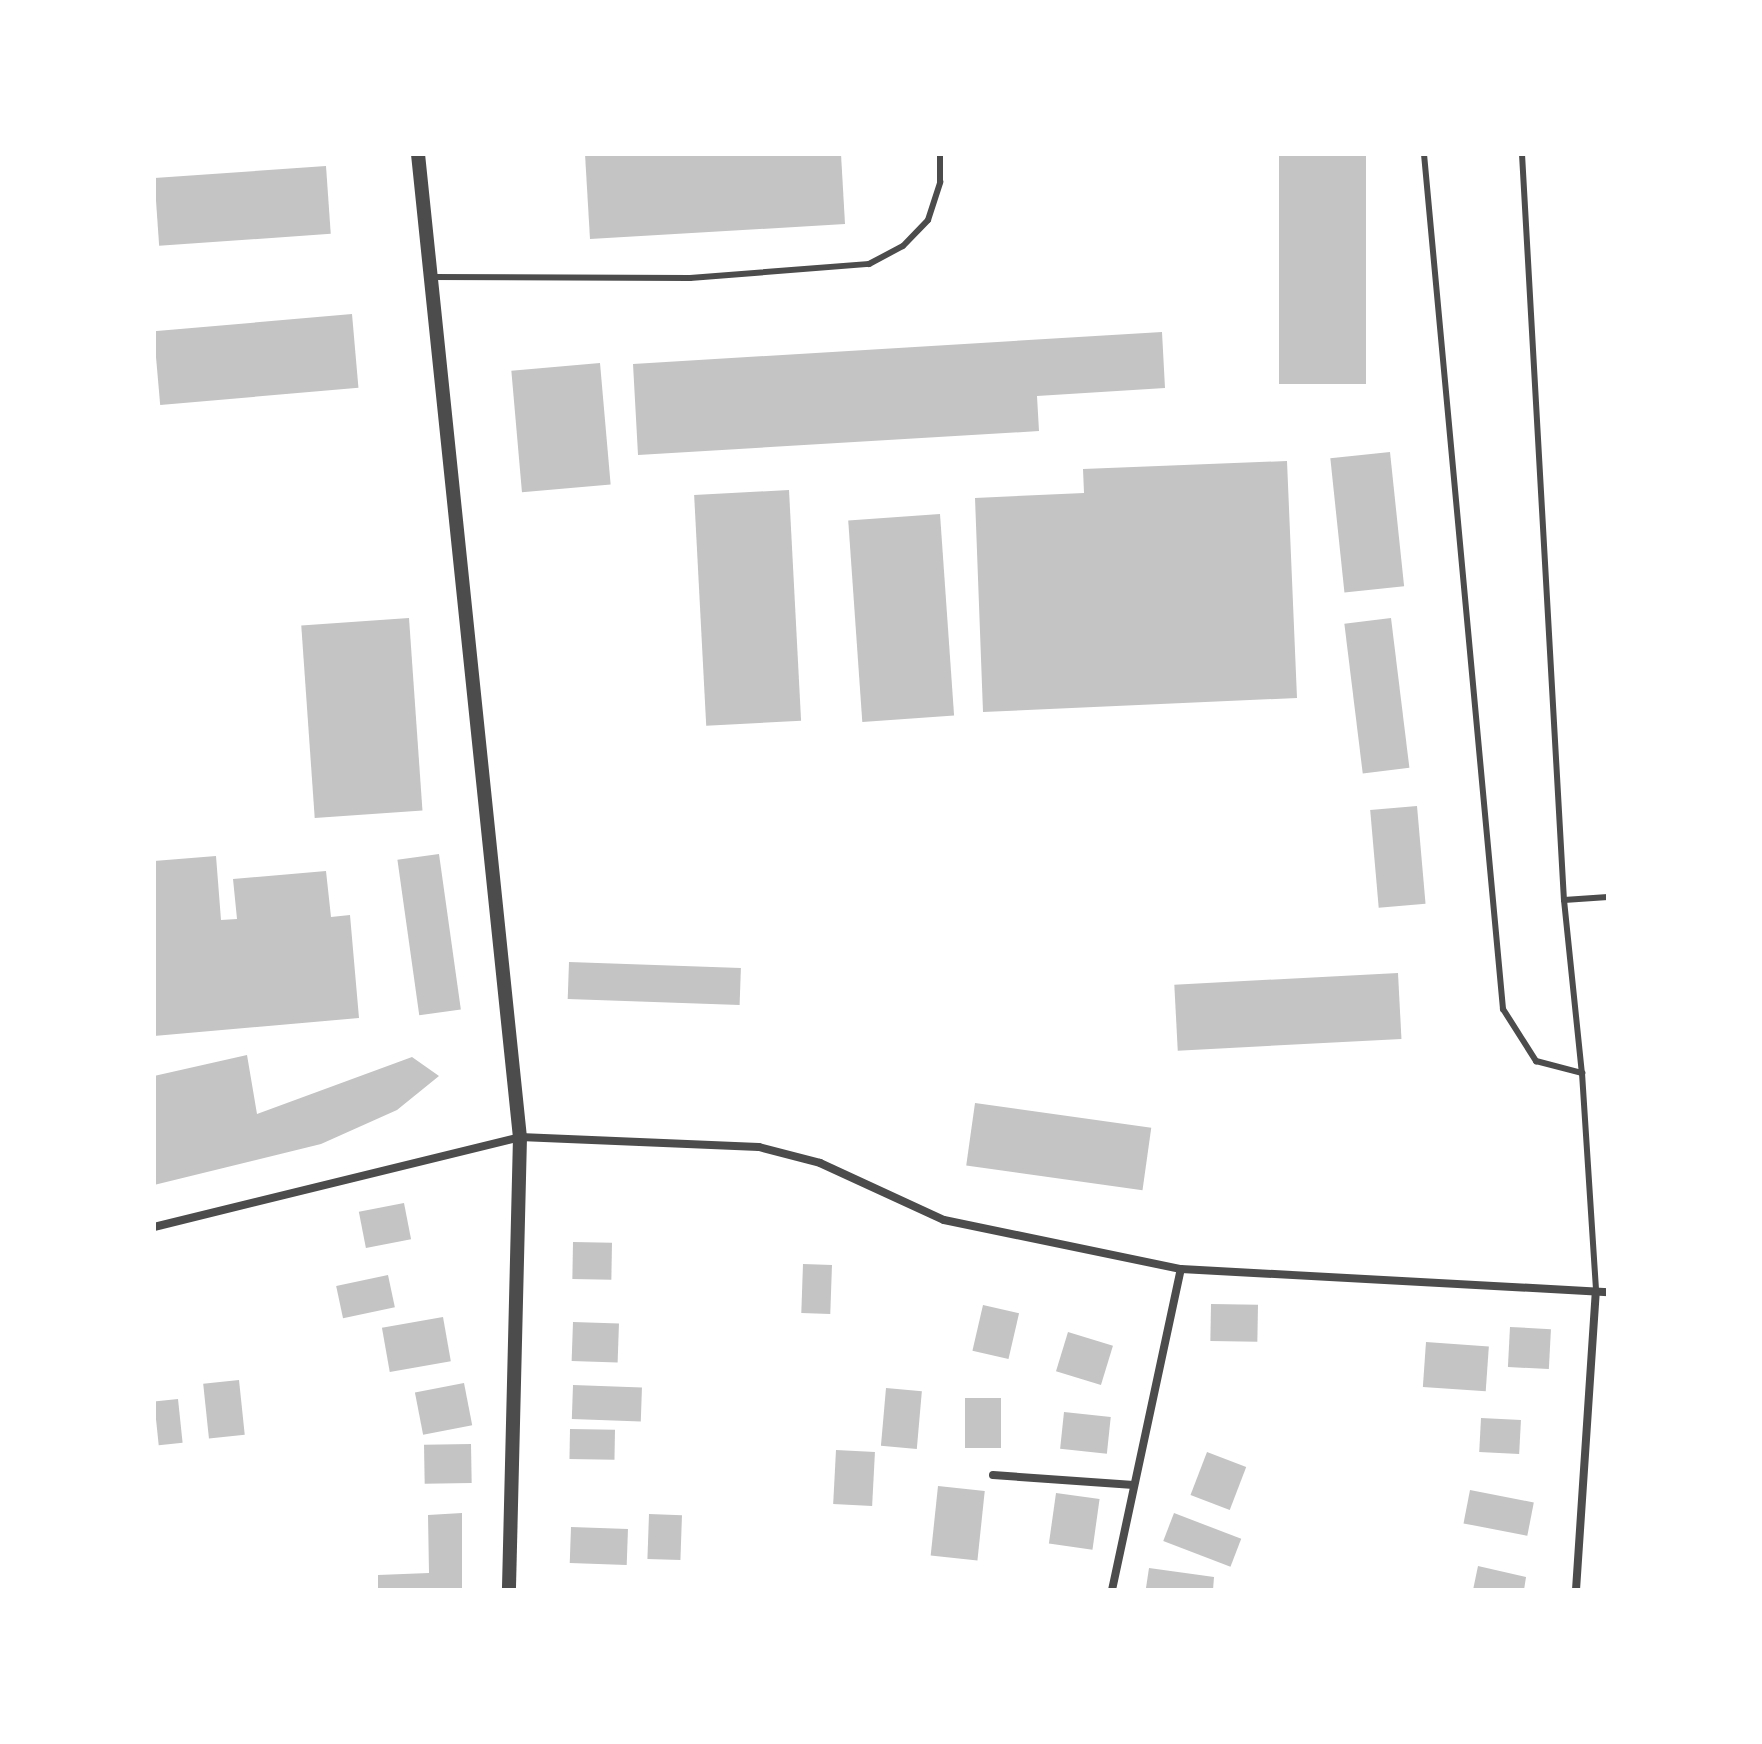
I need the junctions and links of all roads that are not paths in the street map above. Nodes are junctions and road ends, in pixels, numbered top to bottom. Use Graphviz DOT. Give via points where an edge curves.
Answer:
graph roads {
  1 [pos="418,154"];
  2 [pos="940,154"];
  3 [pos="1424,154"];
  4 [pos="1522,154"];
  5 [pos="431,277"];
  6 [pos="1608,897"];
  7 [pos="1564,900"];
  8 [pos="1582,1073"];
  9 [pos="520,1137"];
  10 [pos="154,1227"];
  11 [pos="1181,1269"];
  12 [pos="1596,1292"];
  13 [pos="1608,1292"];
  14 [pos="993,1475"];
  15 [pos="1134,1485"];
  16 [pos="509,1590"];
  17 [pos="1112,1590"];
  18 [pos="1576,1590"];
  1 -- 5 [label="street"];
  2 -- 5 [label="lane" via="940,182 928,220 903,246 869,264 690,278"];
  3 -- 8 [label="lane" via="1503,1009 1536,1061"];
  4 -- 7 [label="lane"];
  5 -- 9 [label="street"];
  6 -- 7 [label="lane"];
  7 -- 8 [label="lane"];
  8 -- 12 [label="lane"];
  9 -- 10 [label="street"];
  9 -- 11 [label="street" via="759,1147 820,1163 888,1199 944,1220"];
  9 -- 16 [label="street"];
  11 -- 12 [label="street"];
  11 -- 15 [label="street"];
  12 -- 13 [label="street"];
  12 -- 18 [label="street"];
  14 -- 15 [label="street"];
  15 -- 17 [label="street"];
}
